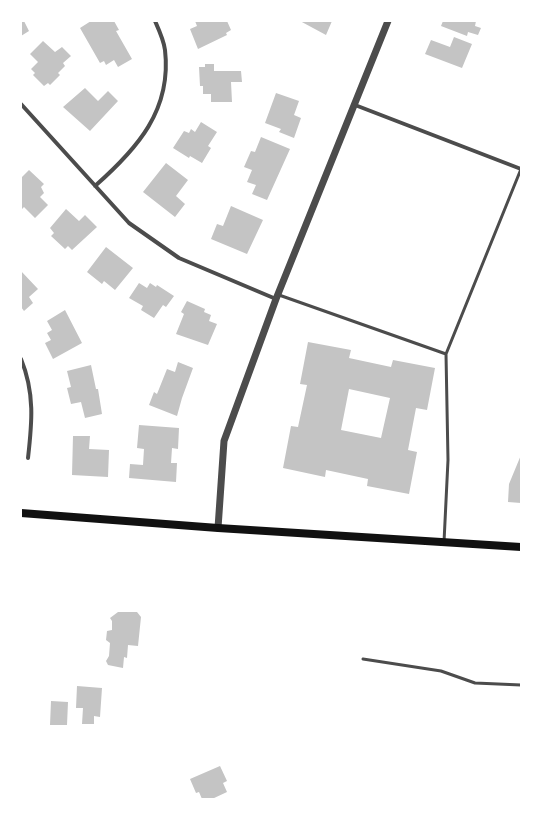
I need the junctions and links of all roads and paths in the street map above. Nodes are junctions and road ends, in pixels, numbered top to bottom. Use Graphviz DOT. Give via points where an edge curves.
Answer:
graph roads {
  1 [pos="155,21"];
  2 [pos="388,21"];
  3 [pos="21,104"];
  4 [pos="355,105"];
  5 [pos="521,169"];
  6 [pos="95,186"];
  7 [pos="277,297"];
  8 [pos="446,354"];
  9 [pos="21,359"];
  10 [pos="28,458"];
  11 [pos="21,513"];
  12 [pos="218,528"];
  13 [pos="444,542"];
  14 [pos="521,547"];
  15 [pos="363,659"];
  16 [pos="521,685"];
  1 -- 6 [label="street" via="165,49 166,75 162,101 126,159"];
  2 -- 4 [label="street"];
  3 -- 6 [label="street"];
  4 -- 5 [label="street"];
  4 -- 7 [label="street"];
  5 -- 8 [label="lane"];
  6 -- 7 [label="street" via="129,223 179,258"];
  7 -- 8 [label="lane"];
  7 -- 12 [label="street" via="224,441"];
  8 -- 13 [label="lane" via="448,460"];
  9 -- 10 [label="street" via="29,378 32,418"];
  11 -- 12 [label="main road"];
  12 -- 13 [label="main road"];
  13 -- 14 [label="main road"];
  15 -- 16 [label="lane" via="441,671 475,683"];
}
